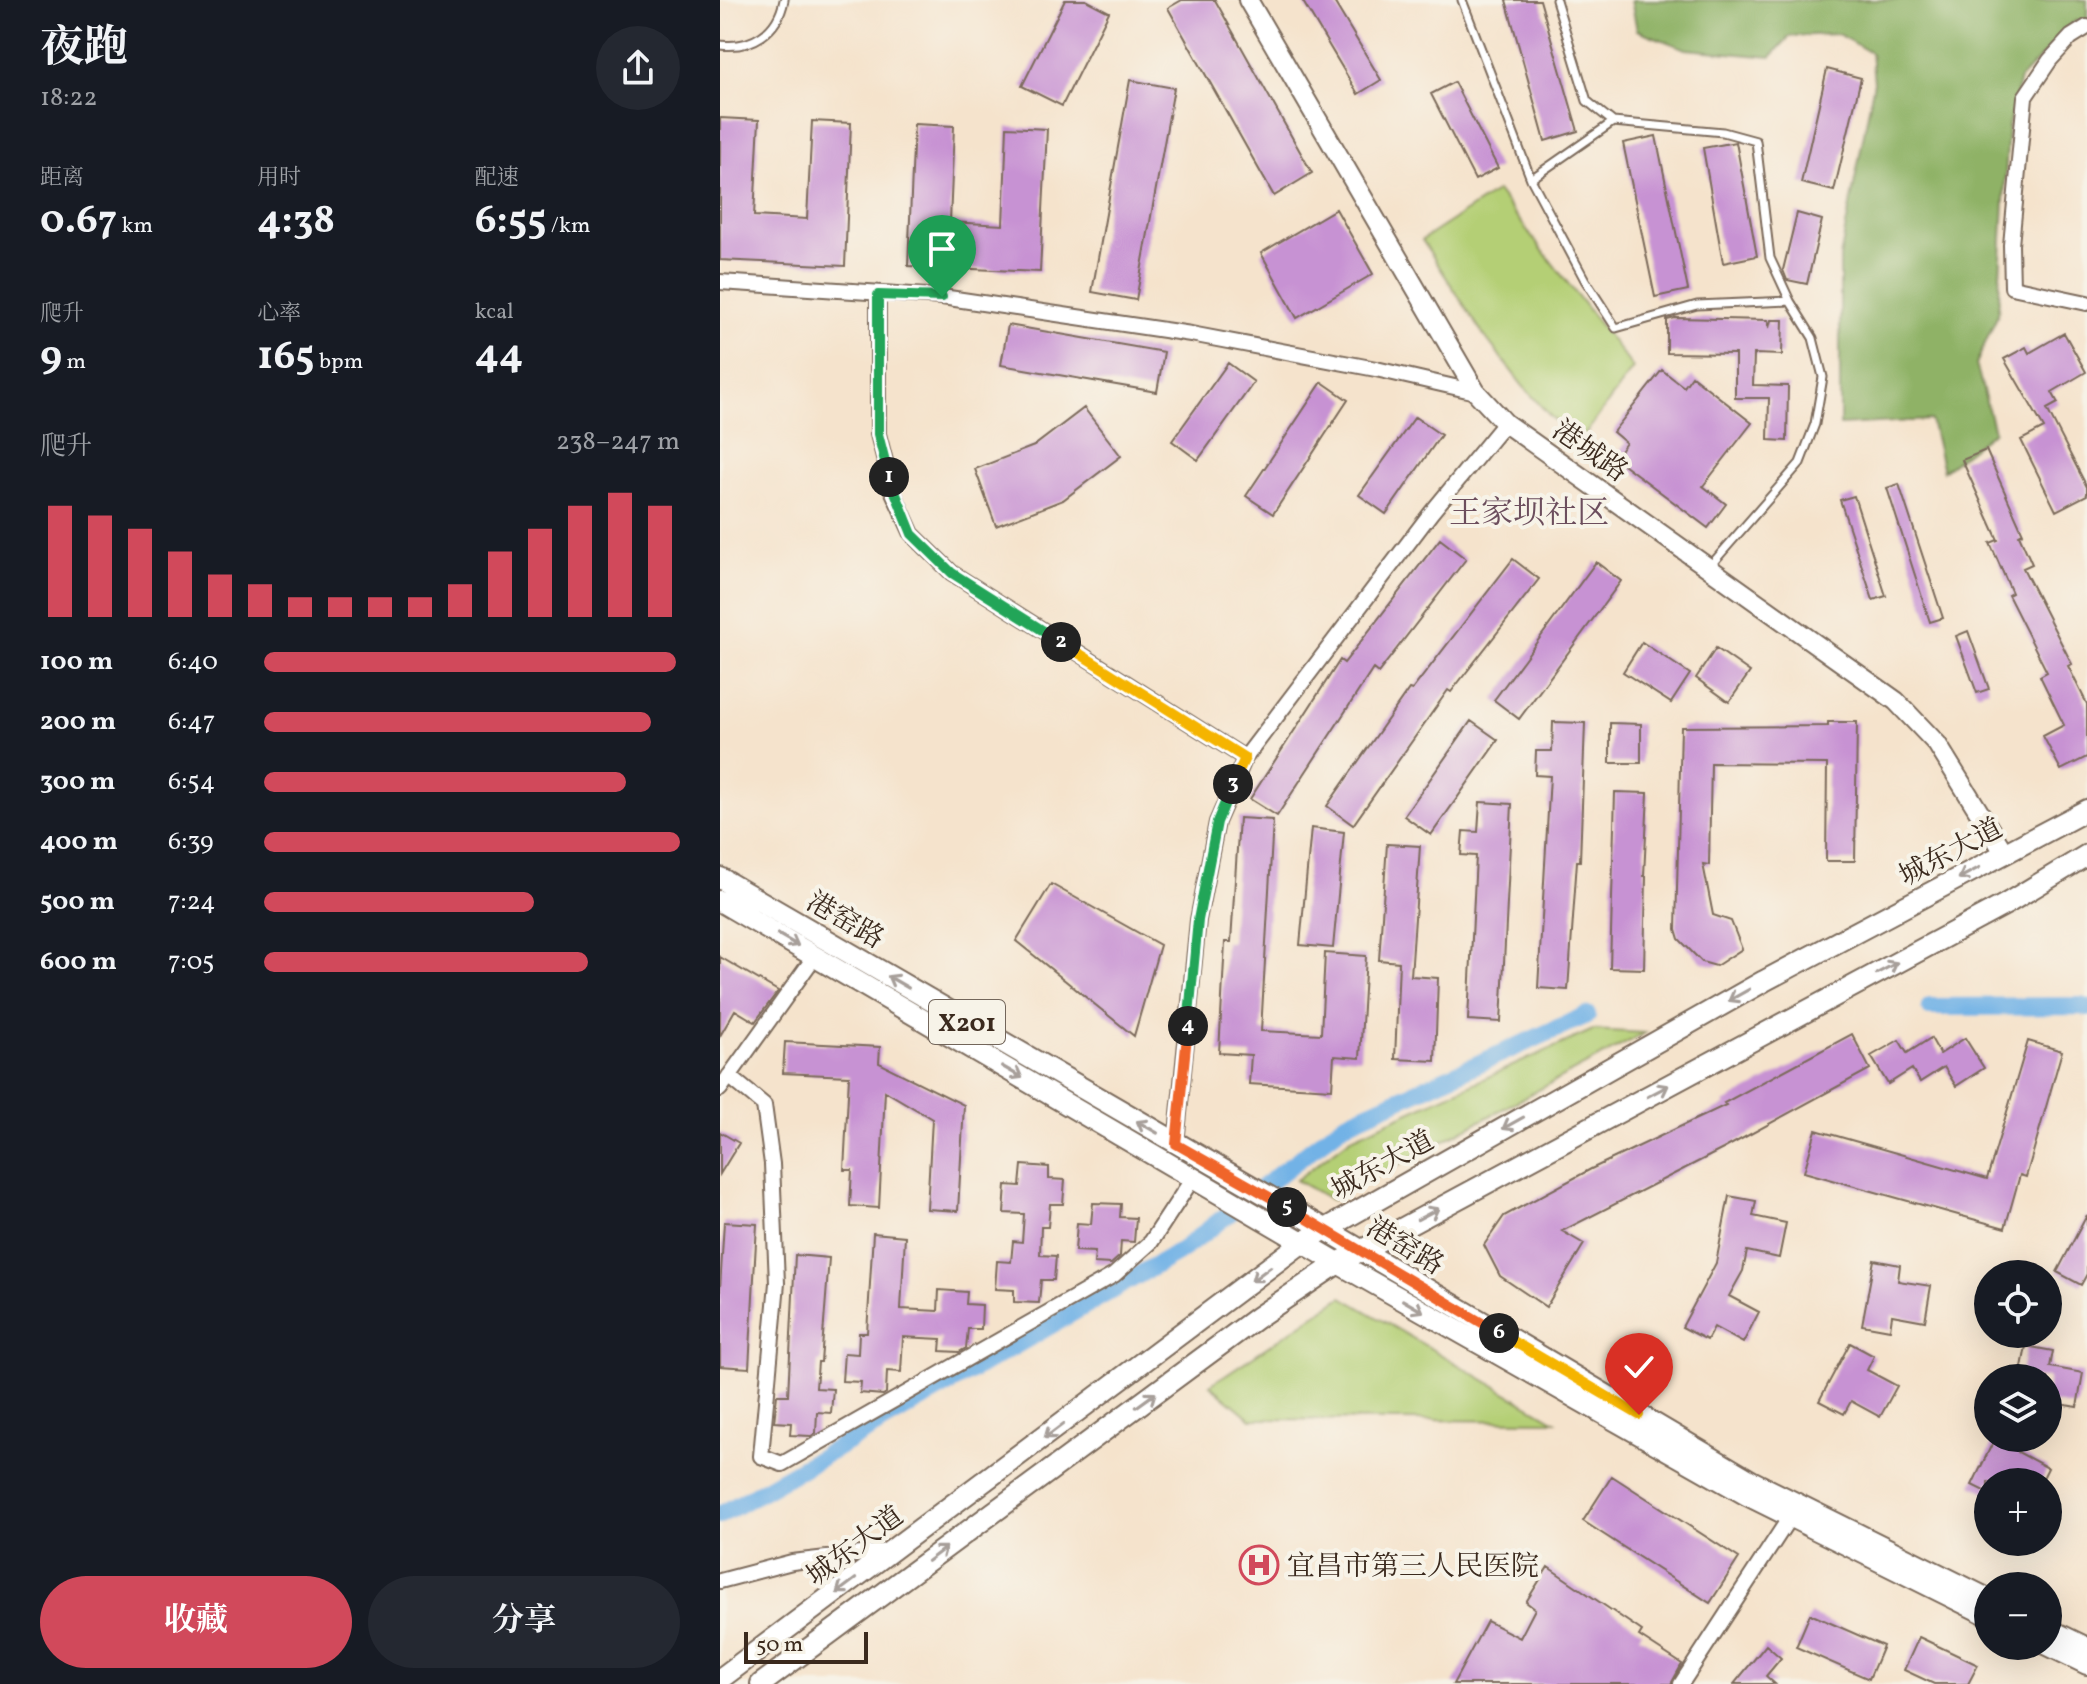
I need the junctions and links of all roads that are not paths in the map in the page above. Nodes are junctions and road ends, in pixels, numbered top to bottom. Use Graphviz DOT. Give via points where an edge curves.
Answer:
graph roads {
  1 [pos="784,0"];
  2 [pos="1248,0"];
  3 [pos="1462,0"];
  4 [pos="1556,0"];
  5 [pos="2087,27"];
  6 [pos="720,45"];
  7 [pos="1613,122"];
  8 [pos="1531,179"];
  9 [pos="720,282"];
  10 [pos="878,295"];
  11 [pos="1790,301"];
  12 [pos="2087,303"];
  13 [pos="1476,392"];
  14 [pos="1505,423"];
  15 [pos="1709,568"];
  16 [pos="1245,758"];
  17 [pos="2087,810"];
  18 [pos="2005,854"];
  19 [pos="2087,855"];
  20 [pos="720,878"];
  21 [pos="720,901"];
  22 [pos="815,956"];
  23 [pos="729,1076"];
  24 [pos="720,1089"];
  25 [pos="1176,1144"];
  26 [pos="1205,1177"];
  27 [pos="1325,1229"];
  28 [pos="1303,1242"];
  29 [pos="1360,1251"];
  30 [pos="1338,1263"];
  31 [pos="1790,1517"];
  32 [pos="894,1550"];
  33 [pos="720,1581"];
  34 [pos="1974,1592"];
  35 [pos="1974,1608"];
  36 [pos="2062,1636"];
  37 [pos="2087,1648"];
  38 [pos="2062,1652"];
  39 [pos="2087,1664"];
  40 [pos="720,1679"];
  41 [pos="761,1684"];
  42 [pos="1681,1684"];
  1 -- 6 [label="lane" via="772,29 759,39"];
  2 -- 13 [label="street, 港城路"];
  3 -- 8 [label="lane"];
  4 -- 7 [label="lane" via="1587,101"];
  5 -- 12 [label="street" via="2050,60 2025,97 2011,245 2012,287"];
  7 -- 8 [label="lane"];
  7 -- 11 [label="lane" via="1723,132 1756,141 1770,258"];
  8 -- 11 [label="lane" via="1616,328 1697,305"];
  9 -- 10 [label="street"];
  10 -- 13 [label="street" via="942,297 1191,334"];
  10 -- 16 [label="street" via="878,434 893,492 912,534 952,573"];
  11 -- 15 [label="lane" via="1813,338 1823,377 1815,424 1800,463"];
  13 -- 14 [label="street, 港城路"];
  14 -- 15 [label="street, 港城路"];
  14 -- 16 [label="street"];
  15 -- 18 [label="street, 港城路" via="1896,701 1937,744"];
  16 -- 25 [label="street" via="1217,822 1198,920"];
  17 -- 18 [label="main road, 城东大道"];
  18 -- 27 [label="main road, 城东大道, one-way" via="1764,981"];
  29 -- 19 [label="main road, 城东大道, one-way" via="2006,904"];
  25 -- 20 [label="main road, 港窑路 / X201, one-way"];
  21 -- 22 [label="main road, 港窑路 / X201, one-way"];
  22 -- 23 [label="street"];
  22 -- 26 [label="main road, 港窑路 / X201, one-way"];
  23 -- 24 [label="street"];
  23 -- 26 [label="street" via="764,1105 777,1283 761,1456 782,1464 1114,1275 1151,1242"];
  25 -- 26 [label="main road, 港窑路 / X201"];
  26 -- 27 [label="main road, 港窑路 / X201" via="1285,1205"];
  26 -- 28 [label="main road, 港窑路 / X201"];
  27 -- 28 [label="main road, 城东大道"];
  27 -- 29 [label="main road, 港窑路 / X201"];
  28 -- 30 [label="main road, 港窑路 / X201"];
  28 -- 32 [label="main road, 城东大道, one-way"];
  29 -- 30 [label="main road, 城东大道"];
  29 -- 34 [label="main road, 港窑路 / X201" via="1753,1482"];
  30 -- 31 [label="main road, 港窑路 / X201, one-way"];
  41 -- 30 [label="main road, 城东大道, one-way"];
  31 -- 35 [label="main road, 港窑路 / X201"];
  31 -- 42 [label="street"];
  32 -- 33 [label="street" via="792,1562"];
  32 -- 40 [label="main road, 城东大道, one-way"];
  36 -- 37 [label="main road"];
  38 -- 39 [label="main road"];
}
